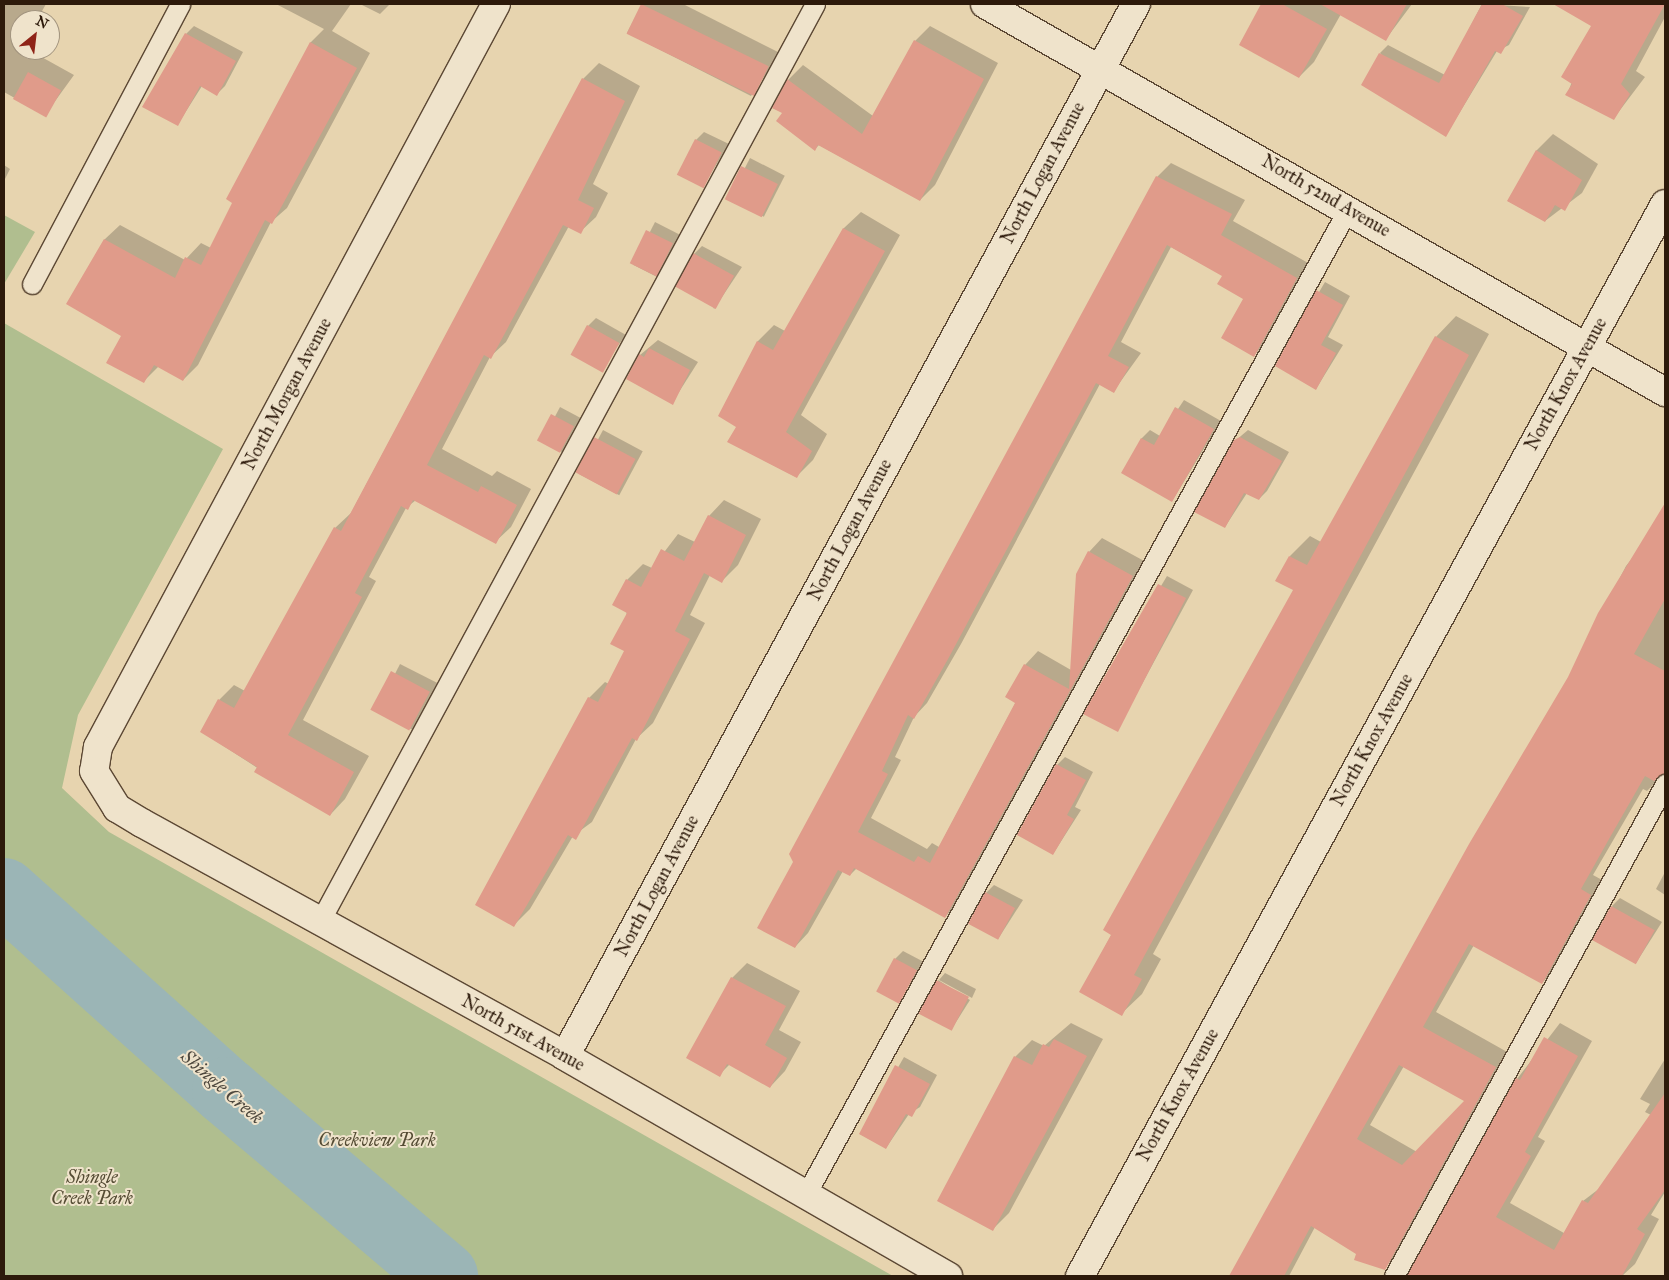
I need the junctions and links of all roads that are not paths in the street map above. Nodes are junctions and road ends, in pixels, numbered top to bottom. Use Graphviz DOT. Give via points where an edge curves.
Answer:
graph roads {
  1 [pos="180,4"];
  2 [pos="496,4"];
  3 [pos="816,4"];
  4 [pos="985,4"];
  5 [pos="1136,4"];
  6 [pos="1100,69"];
  7 [pos="1665,204"];
  8 [pos="1348,209"];
  9 [pos="32,284"];
  10 [pos="1586,346"];
  11 [pos="1665,392"];
  12 [pos="1665,784"];
  13 [pos="102,788"];
  14 [pos="319,923"];
  15 [pos="565,1056"];
  16 [pos="806,1196"];
  17 [pos="948,1276"];
  18 [pos="1080,1276"];
  19 [pos="1394,1276"];
  1 -- 9 [label="lane"];
  2 -- 13 [label="street, North Morgan Avenue" via="98,746 94,771"];
  3 -- 14 [label="lane"];
  4 -- 6 [label="street, North 52nd Avenue"];
  5 -- 6 [label="street, North Logan Avenue"];
  6 -- 8 [label="street, North 52nd Avenue"];
  6 -- 15 [label="street, North Logan Avenue"];
  7 -- 10 [label="street, North Knox Avenue"];
  8 -- 10 [label="street, North 52nd Avenue"];
  8 -- 16 [label="lane"];
  10 -- 11 [label="street, North 52nd Avenue"];
  10 -- 18 [label="street, North Knox Avenue"];
  12 -- 19 [label="lane"];
  13 -- 14 [label="street, North 51st Avenue" via="118,808 134,818"];
  14 -- 15 [label="street, North 51st Avenue"];
  15 -- 16 [label="street, North 51st Avenue"];
  16 -- 17 [label="street, North 51st Avenue"];
}
